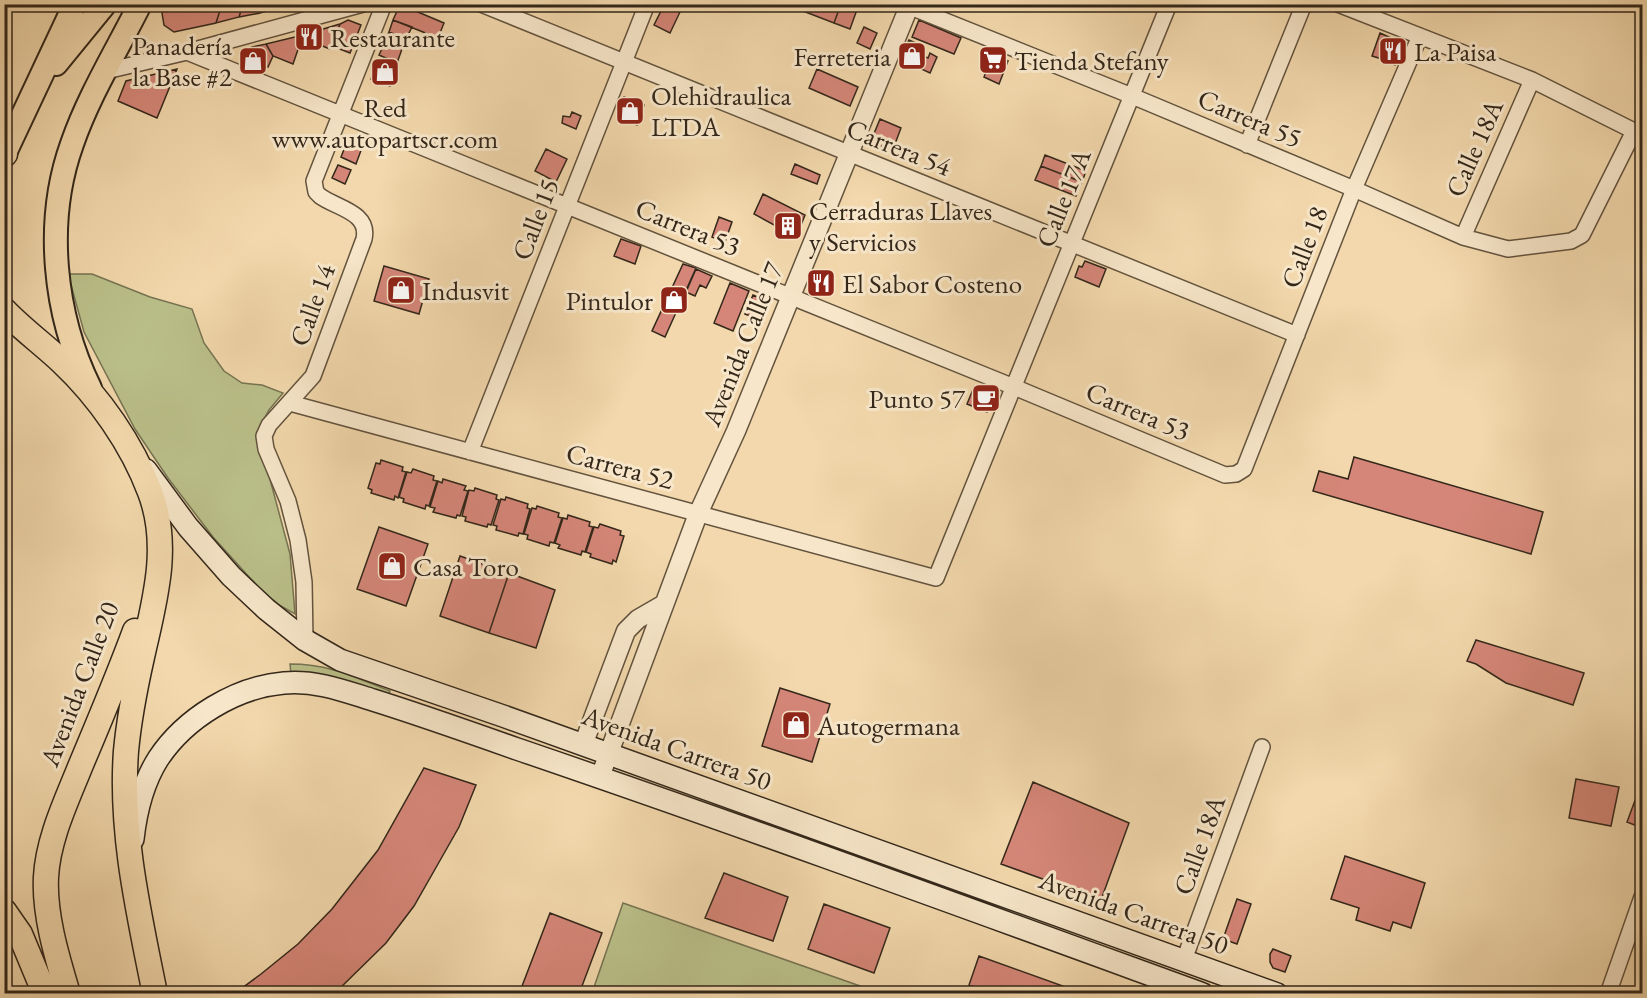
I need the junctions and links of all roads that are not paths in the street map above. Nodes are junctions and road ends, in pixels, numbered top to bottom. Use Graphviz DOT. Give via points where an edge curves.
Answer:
graph roads {
  1 [pos="75,4"];
  2 [pos="105,4"];
  3 [pos="140,4"];
  4 [pos="363,4"];
  5 [pos="384,4"];
  6 [pos="481,4"];
  7 [pos="647,4"];
  8 [pos="1169,4"];
  9 [pos="1304,4"];
  10 [pos="1338,4"];
  11 [pos="907,5"];
  12 [pos="1420,36"];
  13 [pos="187,52"];
  14 [pos="624,62"];
  15 [pos="106,71"];
  16 [pos="1532,80"];
  17 [pos="36,88"];
  18 [pos="1132,96"];
  19 [pos="340,114"];
  20 [pos="1638,133"];
  21 [pos="1247,145"];
  22 [pos="848,154"];
  23 [pos="5,155"];
  24 [pos="1354,189"];
  25 [pos="567,206"];
  26 [pos="1463,237"];
  27 [pos="1071,245"];
  28 [pos="791,297"];
  29 [pos="4,310"];
  30 [pos="1297,335"];
  31 [pos="1014,387"];
  32 [pos="96,400"];
  33 [pos="290,403"];
  34 [pos="130,448"];
  35 [pos="470,452"];
  36 [pos="1236,474"];
  37 [pos="698,514"];
  38 [pos="936,578"];
  39 [pos="664,604"];
  40 [pos="305,640"];
  41 [pos="183,731"];
  42 [pos="583,745"];
  43 [pos="1262,747"];
  44 [pos="608,754"];
  45 [pos="600,777"];
  46 [pos="133,875"];
  47 [pos="1642,897"];
  48 [pos="4,911"];
  49 [pos="1185,960"];
  50 [pos="45,993"];
  51 [pos="68,993"];
  52 [pos="155,993"];
  53 [pos="1203,993"];
  54 [pos="1277,993"];
  55 [pos="1608,993"];
  1 -- 17 [label="main road"];
  2 -- 17 [label="main road"];
  3 -- 15 [label="main road"];
  4 -- 13 [label="street"];
  5 -- 19 [label="street, Calle 14"];
  6 -- 14 [label="street, Carrera 54"];
  7 -- 14 [label="street, Calle 15"];
  8 -- 18 [label="street, Calle 17A"];
  9 -- 21 [label="street"];
  10 -- 12 [label="street"];
  11 -- 18 [label="street, Carrera 55"];
  11 -- 22 [label="street, Avenida Calle 17"];
  12 -- 16 [label="street"];
  12 -- 24 [label="street, Calle 18"];
  13 -- 15 [label="street"];
  13 -- 19 [label="street, Carrera 53"];
  14 -- 22 [label="street, Carrera 54"];
  14 -- 25 [label="street, Calle 15"];
  15 -- 32 [label="main road" via="71,146 61,188 57,233 59,287 66,324 80,368"];
  16 -- 20 [label="street"];
  16 -- 26 [label="street, Calle 18A"];
  17 -- 23 [label="main road"];
  18 -- 21 [label="street, Carrera 55"];
  18 -- 27 [label="street, Calle 17A"];
  19 -- 25 [label="street, Carrera 53"];
  19 -- 33 [label="street, Calle 14" via="314,187 324,200 359,218 365,233 313,376"];
  20 -- 26 [label="street, Carrera 55" via="1582,235 1571,241 1508,249"];
  21 -- 24 [label="street, Carrera 55"];
  22 -- 27 [label="street, Carrera 54"];
  22 -- 28 [label="street, Avenida Calle 17"];
  24 -- 26 [label="street, Carrera 55"];
  24 -- 30 [label="street, Calle 18"];
  25 -- 28 [label="street, Carrera 53"];
  25 -- 35 [label="street, Calle 15"];
  27 -- 30 [label="street, Carrera 54"];
  27 -- 31 [label="street, Calle 17A"];
  28 -- 31 [label="street, Carrera 53"];
  28 -- 37 [label="street, Avenida Calle 17"];
  29 -- 32 [label="highway, Avenida Calle 20"];
  30 -- 36 [label="street, Calle 18" via="1244,469"];
  31 -- 36 [label="street, Carrera 53" via="1225,475"];
  31 -- 38 [label="street, Calle 17A"];
  32 -- 34 [label="highway, Avenida Calle 20"];
  32 -- 51 [label="highway, Avenida Calle 20" via="131,473 140,502 147,567 137,627 52,842 46,876 48,905"];
  33 -- 35 [label="street, Carrera 52"];
  33 -- 40 [label="street, Calle 14" via="268,425 264,436 298,540 304,582"];
  34 -- 40 [label="main road, Avenida Carrera 50" via="188,527 231,576"];
  34 -- 46 [label="highway, Avenida Calle 20" via="151,493 161,553 126,752 125,810"];
  35 -- 37 [label="street, Carrera 52"];
  37 -- 38 [label="street, Carrera 52"];
  37 -- 39 [label="street, Avenida Calle 17"];
  39 -- 42 [label="street" via="626,631"];
  39 -- 44 [label="street, Avenida Calle 17"];
  40 -- 42 [label="main road, Avenida Carrera 50" via="340,660"];
  41 -- 45 [label="main road, Avenida Carrera 50" via="215,706 252,689 314,683"];
  41 -- 46 [label="main road, Avenida Calle 20" via="158,759 146,786 135,820"];
  42 -- 44 [label="main road, Avenida Carrera 50"];
  43 -- 49 [label="street, Calle 18A"];
  44 -- 45 [label="street, Avenida Calle 17"];
  44 -- 49 [label="main road, Avenida Carrera 50"];
  45 -- 53 [label="main road, Avenida Carrera 50"];
  46 -- 52 [label="highway, Avenida Calle 20"];
  47 -- 55 [label="street"];
  48 -- 50 [label="highway" via="21,934"];
  49 -- 54 [label="main road, Avenida Carrera 50"];
}
